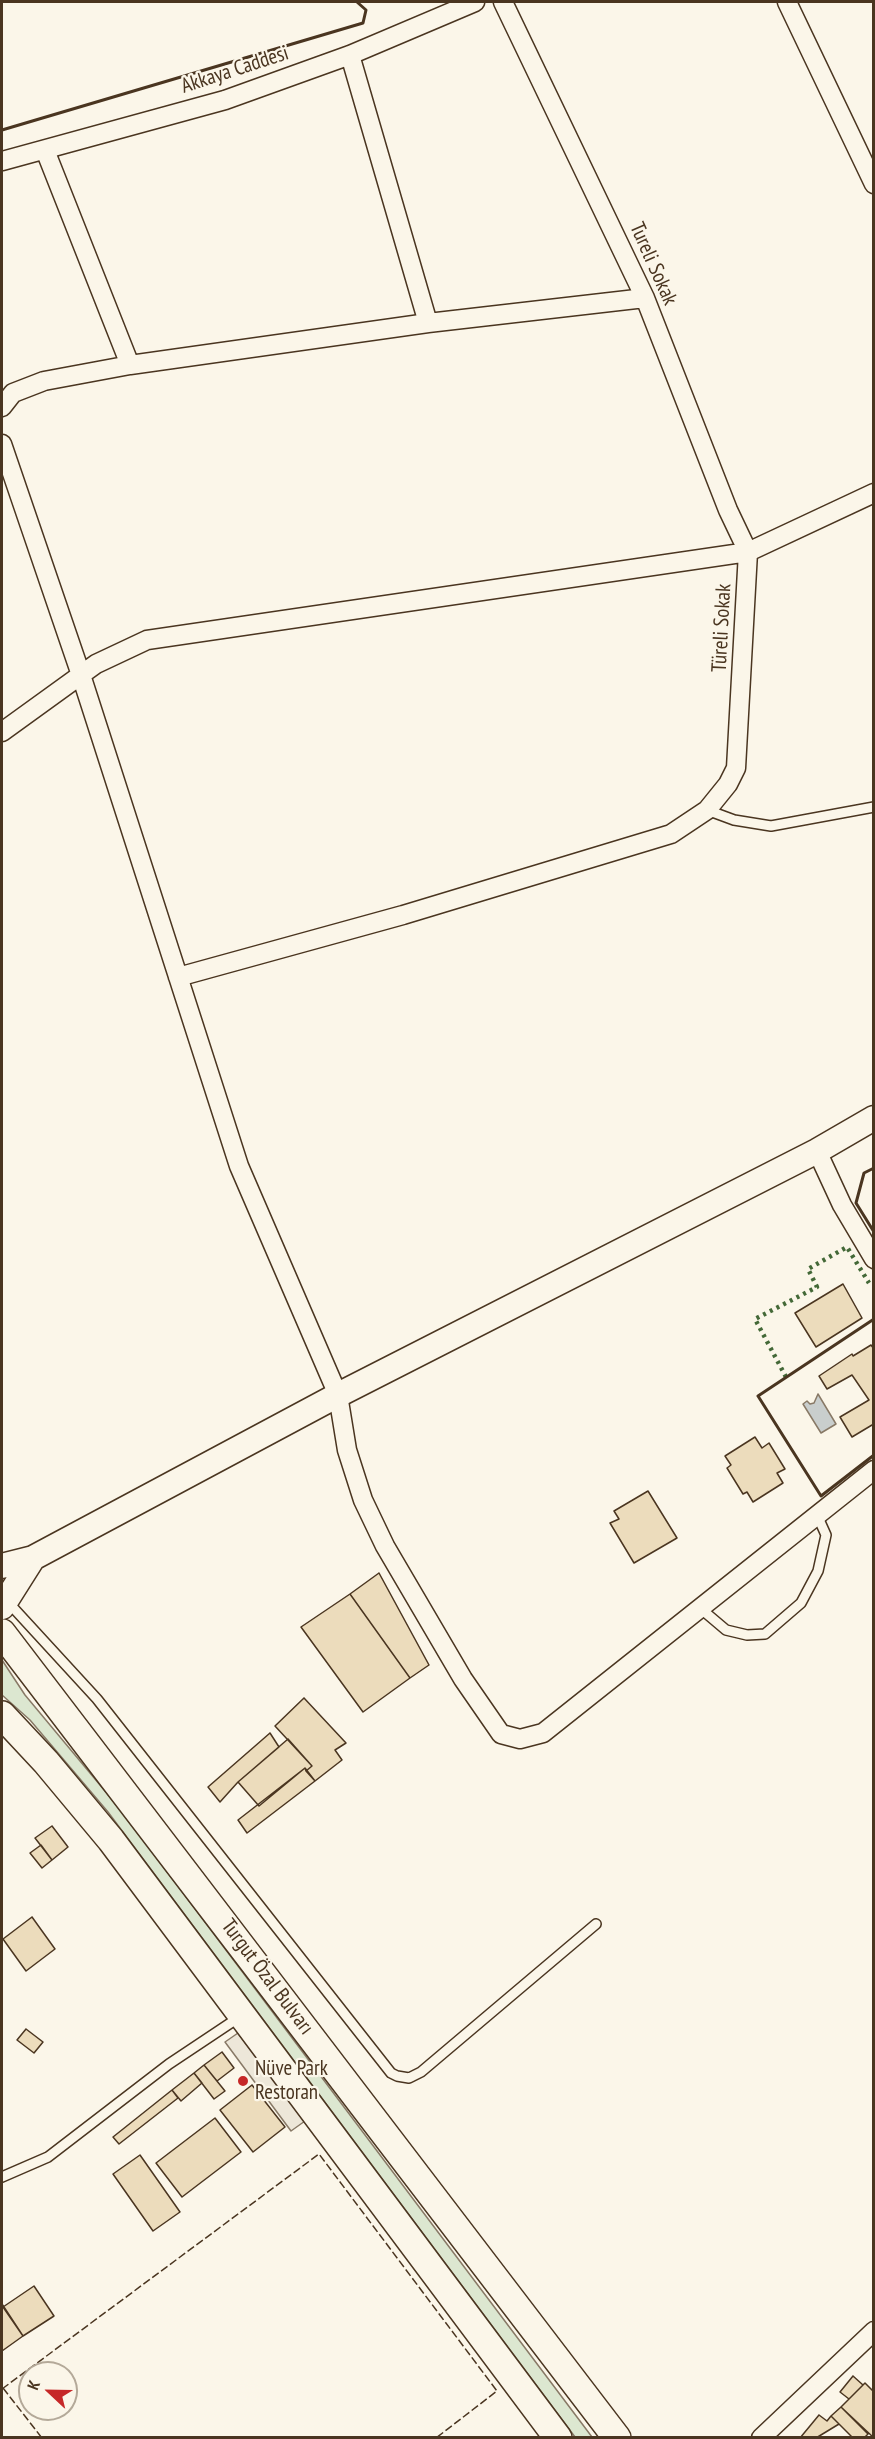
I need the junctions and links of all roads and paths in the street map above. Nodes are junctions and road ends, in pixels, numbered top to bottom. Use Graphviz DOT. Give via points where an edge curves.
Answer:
graph roads {
  1 [pos="475,2"];
  2 [pos="503,2"];
  3 [pos="787,2"];
  4 [pos="350,55"];
  5 [pos="45,150"];
  6 [pos="2,161"];
  7 [pos="873,184"];
  8 [pos="645,297"];
  9 [pos="428,323"];
  10 [pos="130,365"];
  11 [pos="2,406"];
  12 [pos="2,444"];
  13 [pos="873,493"];
  14 [pos="748,552"];
  15 [pos="81,675"];
  16 [pos="2,732"];
  17 [pos="873,807"];
  18 [pos="707,810"];
  19 [pos="178,977"];
  20 [pos="873,1118"];
  21 [pos="817,1151"];
  22 [pos="873,1259"];
  23 [pos="338,1395"];
  24 [pos="873,1470"];
  25 [pos="817,1515"];
  26 [pos="33,1558"];
  27 [pos="2,1566"];
  28 [pos="4,1604"];
  29 [pos="700,1608"];
  30 [pos="2,1633"];
  31 [pos="2,1715"];
  32 [pos="596,1924"];
  33 [pos="243,2014"];
  34 [pos="2,2177"];
  35 [pos="873,2331"];
  36 [pos="558,2438"];
  37 [pos="617,2438"];
  38 [pos="761,2438"];
  1 -- 4 [label="street, Akkaya Caddesi"];
  2 -- 8 [label="street, Tureli Sokak"];
  3 -- 7 [label="street"];
  4 -- 5 [label="street, Akkaya Caddesi" via="225,100"];
  4 -- 9 [label="street"];
  5 -- 6 [label="street, Akkaya Caddesi"];
  5 -- 10 [label="street"];
  8 -- 9 [label="street"];
  8 -- 14 [label="street, Tureli Sokak"];
  9 -- 10 [label="street"];
  10 -- 11 [label="street" via="44,381 13,393"];
  12 -- 15 [label="street"];
  13 -- 14 [label="street"];
  14 -- 15 [label="street" via="147,640"];
  14 -- 18 [label="street, Türeli Sokak" via="736,768"];
  15 -- 16 [label="street"];
  15 -- 19 [label="street"];
  17 -- 18 [label="lane" via="771,826 734,820"];
  18 -- 19 [label="street, Türeli Sokak" via="671,834"];
  19 -- 23 [label="street" via="239,1166"];
  20 -- 21 [label="street"];
  21 -- 22 [label="street"];
  21 -- 23 [label="street"];
  23 -- 26 [label="street"];
  23 -- 29 [label="street" via="350,1459 374,1523 463,1679 501,1734 520,1738 543,1733"];
  24 -- 25 [label="street"];
  25 -- 29 [label="street"];
  25 -- 29 [label="lane" via="826,1534 818,1571 801,1603 765,1634 726,1630"];
  26 -- 27 [label="street"];
  26 -- 28 [label="street"];
  28 -- 32 [label="lane" via="97,1699 397,2076 409,2078 421,2073"];
  30 -- 37 [label="main road, Turgut Özal Bulvarı"];
  31 -- 33 [label="main road, Turgut Özal Bulvarı" via="111,1840"];
  33 -- 34 [label="lane" via="169,2064 48,2157"];
  33 -- 36 [label="main road, Turgut Özal Bulvarı"];
  35 -- 38 [label="street"];
}
